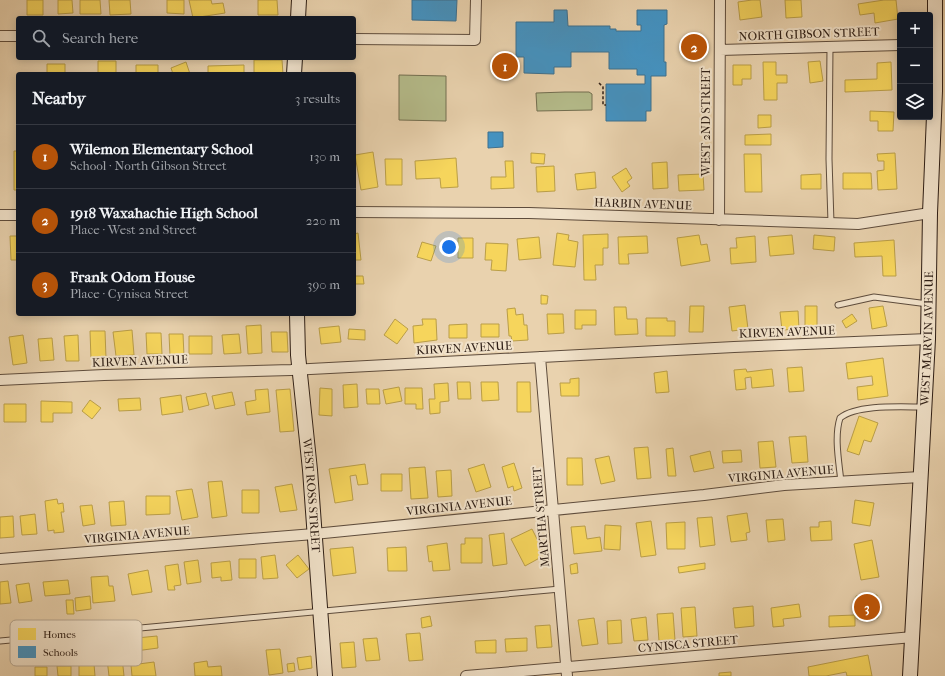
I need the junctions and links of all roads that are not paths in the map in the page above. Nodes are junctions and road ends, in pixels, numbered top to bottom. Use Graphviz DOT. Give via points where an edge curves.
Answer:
graph roads {
  1 [pos="300,0"];
  2 [pos="476,0"];
  3 [pos="720,0"];
  4 [pos="935,0"];
  5 [pos="298,16"];
  6 [pos="0,36"];
  7 [pos="16,36"];
  8 [pos="356,39"];
  9 [pos="937,44"];
  10 [pos="897,45"];
  11 [pos="830,47"];
  12 [pos="720,50"];
  13 [pos="295,60"];
  14 [pos="294,72"];
  15 [pos="356,212"];
  16 [pos="930,213"];
  17 [pos="0,215"];
  18 [pos="16,215"];
  19 [pos="719,220"];
  20 [pos="831,223"];
  21 [pos="929,304"];
  22 [pos="838,305"];
  23 [pos="297,316"];
  24 [pos="928,340"];
  25 [pos="540,357"];
  26 [pos="300,370"];
  27 [pos="0,380"];
  28 [pos="924,407"];
  29 [pos="920,477"];
  30 [pos="840,482"];
  31 [pos="553,510"];
  32 [pos="314,534"];
  33 [pos="0,559"];
  34 [pos="560,589"];
  35 [pos="320,611"];
  36 [pos="142,628"];
  37 [pos="913,637"];
  38 [pos="10,640"];
  39 [pos="0,641"];
  40 [pos="566,672"];
  41 [pos="326,676"];
  42 [pos="466,676"];
  43 [pos="910,676"];
  1 -- 5 [label="street"];
  2 -- 8 [label="street" via="475,40"];
  3 -- 12 [label="street, WEST 2ND STREET"];
  4 -- 9 [label="street, WEST MARVIN AVENUE"];
  6 -- 7 [label="street"];
  9 -- 16 [label="street, WEST MARVIN AVENUE"];
  10 -- 11 [label="street, NORTH GIBSON STREET"];
  11 -- 12 [label="street, NORTH GIBSON STREET"];
  11 -- 20 [label="lane" via="828,159"];
  12 -- 19 [label="street, WEST 2ND STREET"];
  13 -- 14 [label="street"];
  15 -- 19 [label="street, HARBIN AVENUE" via="529,213"];
  16 -- 20 [label="street, HARBIN AVENUE" via="858,224"];
  16 -- 21 [label="street, WEST MARVIN AVENUE"];
  17 -- 18 [label="street"];
  19 -- 20 [label="street, HARBIN AVENUE"];
  21 -- 22 [label="lane" via="874,297"];
  21 -- 24 [label="street, WEST MARVIN AVENUE"];
  23 -- 26 [label="street, WEST ROSS STREET"];
  24 -- 25 [label="street, KIRVEN AVENUE"];
  24 -- 28 [label="street, WEST MARVIN AVENUE"];
  25 -- 26 [label="street, KIRVEN AVENUE"];
  25 -- 31 [label="street, MARTHA STREET"];
  26 -- 27 [label="street, KIRVEN AVENUE"];
  26 -- 32 [label="street, WEST ROSS STREET"];
  28 -- 29 [label="street, WEST MARVIN AVENUE"];
  28 -- 30 [label="lane" via="878,408 854,412 840,418"];
  29 -- 30 [label="street, VIRGINIA AVENUE"];
  29 -- 37 [label="street, WEST MARVIN AVENUE"];
  30 -- 31 [label="street, VIRGINIA AVENUE"];
  31 -- 32 [label="street, VIRGINIA AVENUE"];
  31 -- 34 [label="street, MARTHA STREET"];
  32 -- 33 [label="street, VIRGINIA AVENUE"];
  32 -- 35 [label="street, WEST ROSS STREET"];
  34 -- 35 [label="lane"];
  34 -- 40 [label="street, MARTHA STREET"];
  35 -- 36 [label="lane"];
  35 -- 41 [label="street, WEST ROSS STREET"];
  37 -- 40 [label="street, CYNISCA STREET"];
  37 -- 43 [label="street, WEST MARVIN AVENUE"];
  38 -- 39 [label="lane"];
  40 -- 42 [label="street, CYNISCA STREET"];
}
